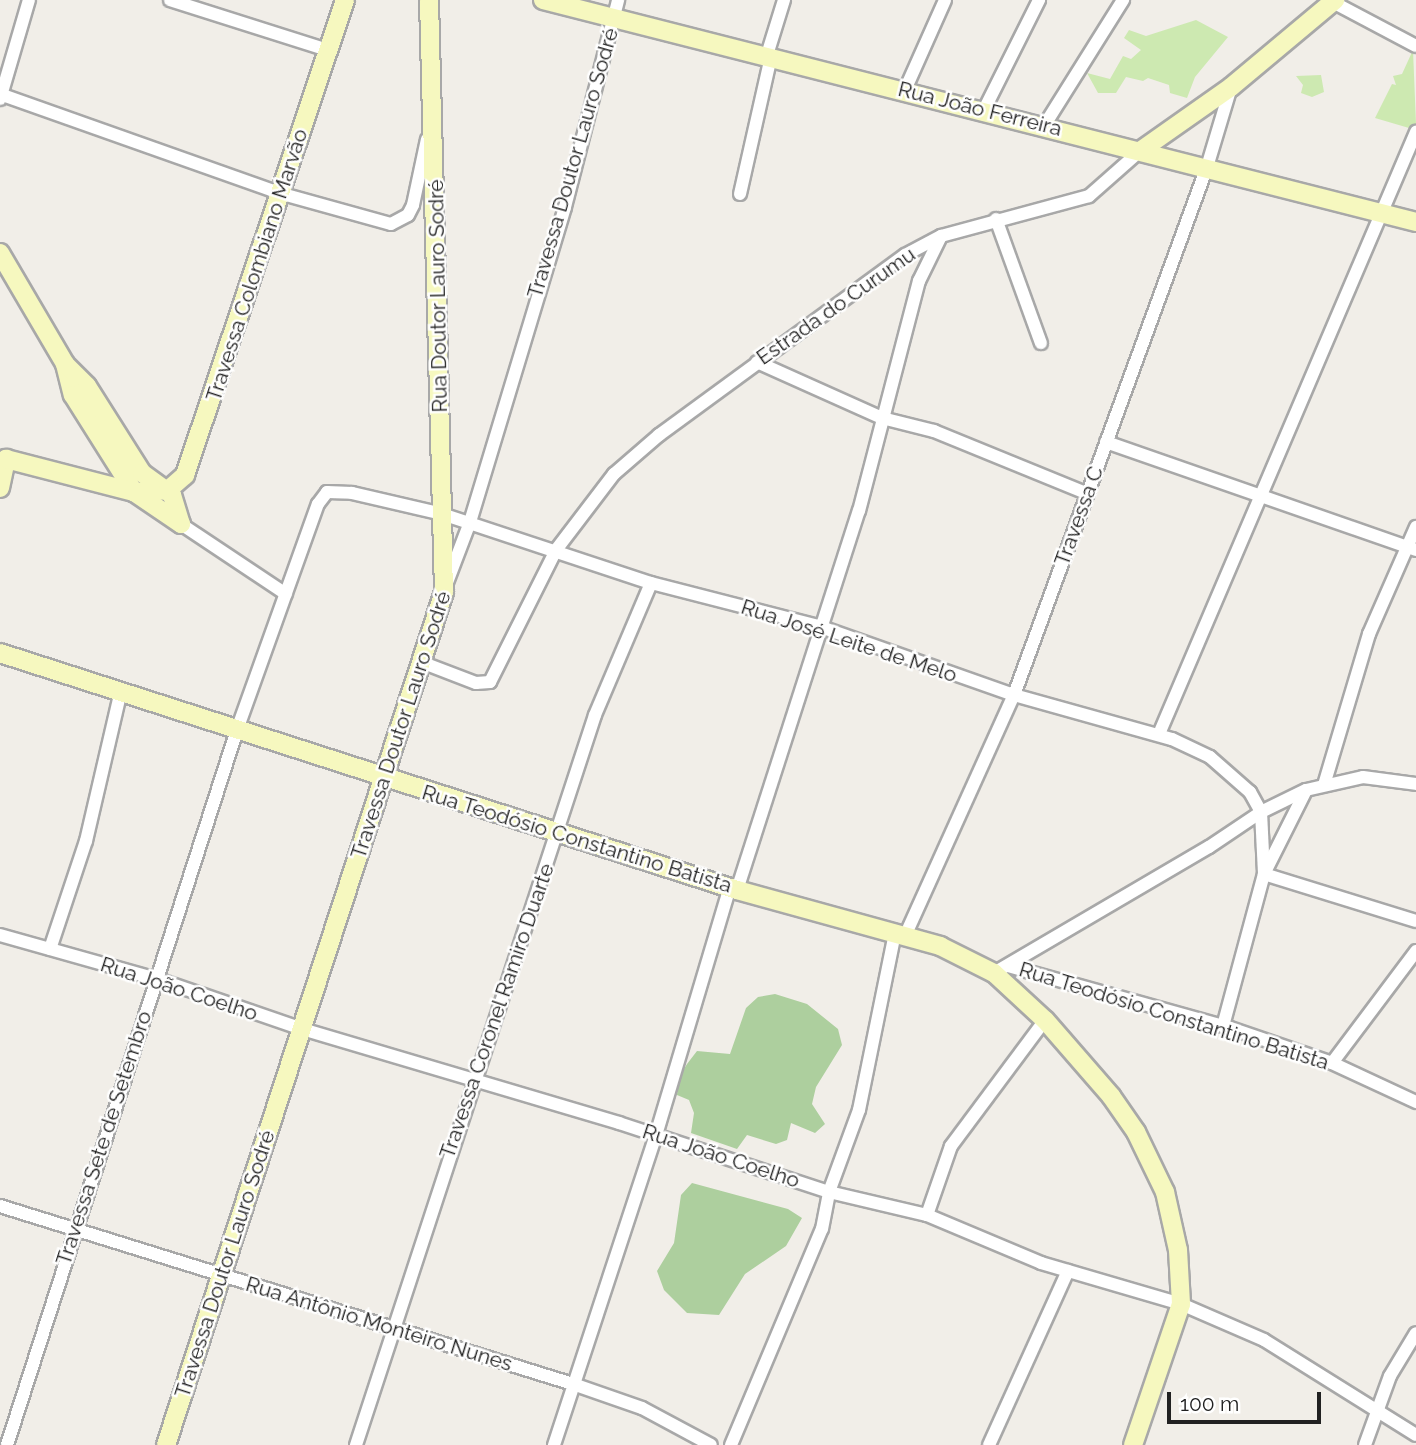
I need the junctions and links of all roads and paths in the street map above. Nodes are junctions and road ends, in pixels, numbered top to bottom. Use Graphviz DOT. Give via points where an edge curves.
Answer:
graph roads {
  1 [pos="29,0"];
  2 [pos="170,0"];
  3 [pos="345,0"];
  4 [pos="429,0"];
  5 [pos="542,0"];
  6 [pos="784,0"];
  7 [pos="946,0"];
  8 [pos="1039,0"];
  9 [pos="1123,0"];
  10 [pos="1332,1"];
  11 [pos="616,9"];
  12 [pos="1416,46"];
  13 [pos="328,50"];
  14 [pos="769,55"];
  15 [pos="1231,87"];
  16 [pos="905,90"];
  17 [pos="1,96"];
  18 [pos="984,110"];
  19 [pos="433,111"];
  20 [pos="1044,125"];
  21 [pos="1416,132"];
  22 [pos="1140,150"];
  23 [pos="1207,167"];
  24 [pos="279,193"];
  25 [pos="740,194"];
  26 [pos="1381,213"];
  27 [pos="996,219"];
  28 [pos="1416,222"];
  29 [pos="941,236"];
  30 [pos="0,253"];
  31 [pos="1041,343"];
  32 [pos="757,362"];
  33 [pos="65,364"];
  34 [pos="882,418"];
  35 [pos="1106,442"];
  36 [pos="3,457"];
  37 [pos="0,488"];
  38 [pos="168,490"];
  39 [pos="134,492"];
  40 [pos="1088,494"];
  41 [pos="1261,498"];
  42 [pos="318,503"];
  43 [pos="442,514"];
  44 [pos="470,522"];
  45 [pos="181,524"];
  46 [pos="1416,527"];
  47 [pos="1412,548"];
  48 [pos="556,550"];
  49 [pos="651,583"];
  50 [pos="444,592"];
  51 [pos="286,594"];
  52 [pos="818,626"];
  53 [pos="0,653"];
  54 [pos="421,662"];
  55 [pos="121,690"];
  56 [pos="1014,695"];
  57 [pos="238,727"];
  58 [pos="1159,734"];
  59 [pos="383,778"];
  60 [pos="1416,784"];
  61 [pos="1324,785"];
  62 [pos="1306,790"];
  63 [pos="1261,812"];
  64 [pos="556,833"];
  65 [pos="1264,874"];
  66 [pos="733,888"];
  67 [pos="1416,921"];
  68 [pos="0,935"];
  69 [pos="900,935"];
  70 [pos="50,949"];
  71 [pos="1416,951"];
  72 [pos="1001,970"];
  73 [pos="157,979"];
  74 [pos="1045,1020"];
  75 [pos="1223,1026"];
  76 [pos="302,1029"];
  77 [pos="1332,1063"];
  78 [pos="472,1080"];
  79 [pos="1416,1102"];
  80 [pos="656,1135"];
  81 [pos="829,1192"];
  82 [pos="0,1206"];
  83 [pos="927,1215"];
  84 [pos="74,1229"];
  85 [pos="1068,1271"];
  86 [pos="222,1274"];
  87 [pos="1181,1304"];
  88 [pos="392,1329"];
  89 [pos="1416,1333"];
  90 [pos="573,1384"];
  91 [pos="1377,1410"];
  92 [pos="1416,1435"];
  93 [pos="7,1445"];
  94 [pos="166,1445"];
  95 [pos="356,1445"];
  96 [pos="554,1445"];
  97 [pos="711,1445"];
  98 [pos="731,1445"];
  99 [pos="989,1445"];
  100 [pos="1133,1445"];
  101 [pos="1365,1445"];
  1 -- 17 [label="street"];
  2 -- 13 [label="street"];
  3 -- 13 [label="street, Travessa Colombiano Marvão"];
  4 -- 19 [label="street, Rua Doutor Lauro Sodré"];
  5 -- 11 [label="street, Rua João Ferreira"];
  6 -- 14 [label="street"];
  7 -- 16 [label="street"];
  8 -- 18 [label="street"];
  9 -- 20 [label="street"];
  10 -- 12 [label="street"];
  10 -- 15 [label="street, Estrada do Curumu"];
  11 -- 14 [label="street, Rua João Ferreira"];
  11 -- 44 [label="street, Travessa Doutor Lauro Sodré" via="565,207"];
  13 -- 24 [label="street, Travessa Colombiano Marvão"];
  14 -- 16 [label="street, Rua João Ferreira"];
  14 -- 25 [label="street"];
  15 -- 22 [label="street, Estrada do Curumu"];
  15 -- 23 [label="street, Travessa C"];
  16 -- 18 [label="street, Rua João Ferreira"];
  17 -- 24 [label="street"];
  18 -- 20 [label="street, Rua João Ferreira"];
  19 -- 24 [label="street" via="408,215 391,224"];
  19 -- 43 [label="street, Rua Doutor Lauro Sodré"];
  20 -- 22 [label="street, Rua João Ferreira"];
  21 -- 26 [label="street"];
  22 -- 23 [label="street, Rua João Ferreira"];
  22 -- 27 [label="street, Estrada do Curumu" via="1089,197 1051,210"];
  23 -- 26 [label="street, Rua João Ferreira"];
  23 -- 35 [label="street, Travessa C"];
  24 -- 38 [label="street, Travessa Colombiano Marvão" via="196,450 185,475"];
  26 -- 28 [label="street, Rua João Ferreira"];
  26 -- 41 [label="street"];
  27 -- 29 [label="street, Estrada do Curumu"];
  27 -- 31 [label="street"];
  29 -- 32 [label="street, Estrada do Curumu" via="881,271"];
  29 -- 34 [label="street" via="919,281"];
  30 -- 33 [label="street"];
  32 -- 34 [label="street"];
  32 -- 48 [label="street, Estrada do Curumu" via="614,474"];
  33 -- 38 [label="street" via="87,386 142,473"];
  33 -- 39 [label="street" via="73,395"];
  34 -- 40 [label="street" via="934,431"];
  34 -- 52 [label="street" via="859,510"];
  35 -- 40 [label="street, Travessa C"];
  35 -- 41 [label="street"];
  36 -- 37 [label="street"];
  36 -- 39 [label="street"];
  38 -- 39 [label="street"];
  38 -- 45 [label="street"];
  39 -- 45 [label="street"];
  40 -- 56 [label="street, Travessa C"];
  41 -- 47 [label="street"];
  41 -- 58 [label="street"];
  42 -- 43 [label="street, Rua José Leite de Melo" via="324,494 334,491"];
  42 -- 51 [label="street, Travessa Sete de Setembro"];
  43 -- 44 [label="street, Rua José Leite de Melo"];
  43 -- 50 [label="street, Rua Doutor Lauro Sodré"];
  44 -- 48 [label="street, Rua José Leite de Melo"];
  44 -- 50 [label="street, Travessa Doutor Lauro Sodré"];
  45 -- 51 [label="street"];
  46 -- 47 [label="street"];
  47 -- 61 [label="street" via="1369,634"];
  48 -- 49 [label="street, Rua José Leite de Melo"];
  48 -- 54 [label="street, Estrada do Curumu" via="490,682 477,683"];
  49 -- 52 [label="street, Rua José Leite de Melo"];
  49 -- 64 [label="street, Travessa Coronel Ramiro Duarte" via="612,671"];
  50 -- 54 [label="street, Travessa Doutor Lauro Sodré"];
  51 -- 57 [label="street, Travessa Sete de Setembro"];
  52 -- 56 [label="street, Rua José Leite de Melo"];
  52 -- 66 [label="street"];
  53 -- 55 [label="street, Rua Teodósio Constantino Batista"];
  54 -- 59 [label="street, Travessa Doutor Lauro Sodré"];
  55 -- 57 [label="street, Rua Teodósio Constantino Batista"];
  55 -- 70 [label="street" via="86,841"];
  56 -- 58 [label="street, Rua José Leite de Melo"];
  56 -- 69 [label="street, Travessa C"];
  57 -- 59 [label="street, Rua Teodósio Constantino Batista"];
  57 -- 73 [label="street, Travessa Sete de Setembro"];
  58 -- 63 [label="street, Rua José Leite de Melo" via="1227,769 1250,792"];
  59 -- 64 [label="street, Rua Teodósio Constantino Batista"];
  59 -- 76 [label="street, Travessa Doutor Lauro Sodré"];
  60 -- 61 [label="street" via="1363,777"];
  61 -- 62 [label="street"];
  62 -- 63 [label="street"];
  62 -- 65 [label="street"];
  63 -- 65 [label="street"];
  63 -- 72 [label="street"];
  64 -- 66 [label="street, Rua Teodósio Constantino Batista"];
  64 -- 78 [label="street, Travessa Coronel Ramiro Duarte"];
  65 -- 67 [label="street"];
  65 -- 75 [label="street"];
  66 -- 69 [label="street, Rua Teodósio Constantino Batista"];
  66 -- 80 [label="street"];
  68 -- 70 [label="street, Rua João Coelho"];
  69 -- 72 [label="street, Rua Teodósio Constantino Batista"];
  69 -- 81 [label="street, Travessa C" via="859,1110"];
  70 -- 73 [label="street, Rua João Coelho"];
  71 -- 77 [label="street"];
  72 -- 74 [label="street"];
  72 -- 75 [label="street, Rua Teodósio Constantino Batista"];
  73 -- 76 [label="street, Rua João Coelho"];
  73 -- 84 [label="street, Travessa Sete de Setembro"];
  74 -- 83 [label="street" via="951,1146"];
  74 -- 87 [label="street" via="1111,1096 1156,1168 1178,1250"];
  75 -- 77 [label="street, Rua Teodósio Constantino Batista"];
  76 -- 78 [label="street, Rua João Coelho"];
  76 -- 86 [label="street, Travessa Doutor Lauro Sodré"];
  77 -- 79 [label="street, Rua Teodósio Constantino Batista"];
  78 -- 80 [label="street, Rua João Coelho"];
  78 -- 88 [label="street, Travessa Coronel Ramiro Duarte"];
  80 -- 81 [label="street, Rua João Coelho"];
  80 -- 90 [label="street"];
  81 -- 83 [label="street, Rua João Coelho"];
  81 -- 98 [label="street, Travessa C" via="810,1259"];
  82 -- 84 [label="street, Rua Antônio Monteiro Nunes"];
  83 -- 85 [label="street, Rua João Coelho"];
  84 -- 86 [label="street, Rua Antônio Monteiro Nunes"];
  84 -- 93 [label="street, Travessa Sete de Setembro"];
  85 -- 87 [label="street, Rua João Coelho"];
  85 -- 99 [label="street"];
  86 -- 88 [label="street, Rua Antônio Monteiro Nunes"];
  86 -- 94 [label="street, Travessa Doutor Lauro Sodré"];
  87 -- 91 [label="street, Rua João Coelho" via="1264,1340"];
  87 -- 100 [label="street"];
  88 -- 90 [label="street, Rua Antônio Monteiro Nunes"];
  88 -- 95 [label="street, Travessa Coronel Ramiro Duarte"];
  89 -- 91 [label="street" via="1390,1376"];
  90 -- 96 [label="street"];
  90 -- 97 [label="street, Rua Antônio Monteiro Nunes" via="642,1408"];
  91 -- 92 [label="street, Rua João Coelho"];
  91 -- 101 [label="street"];
}
